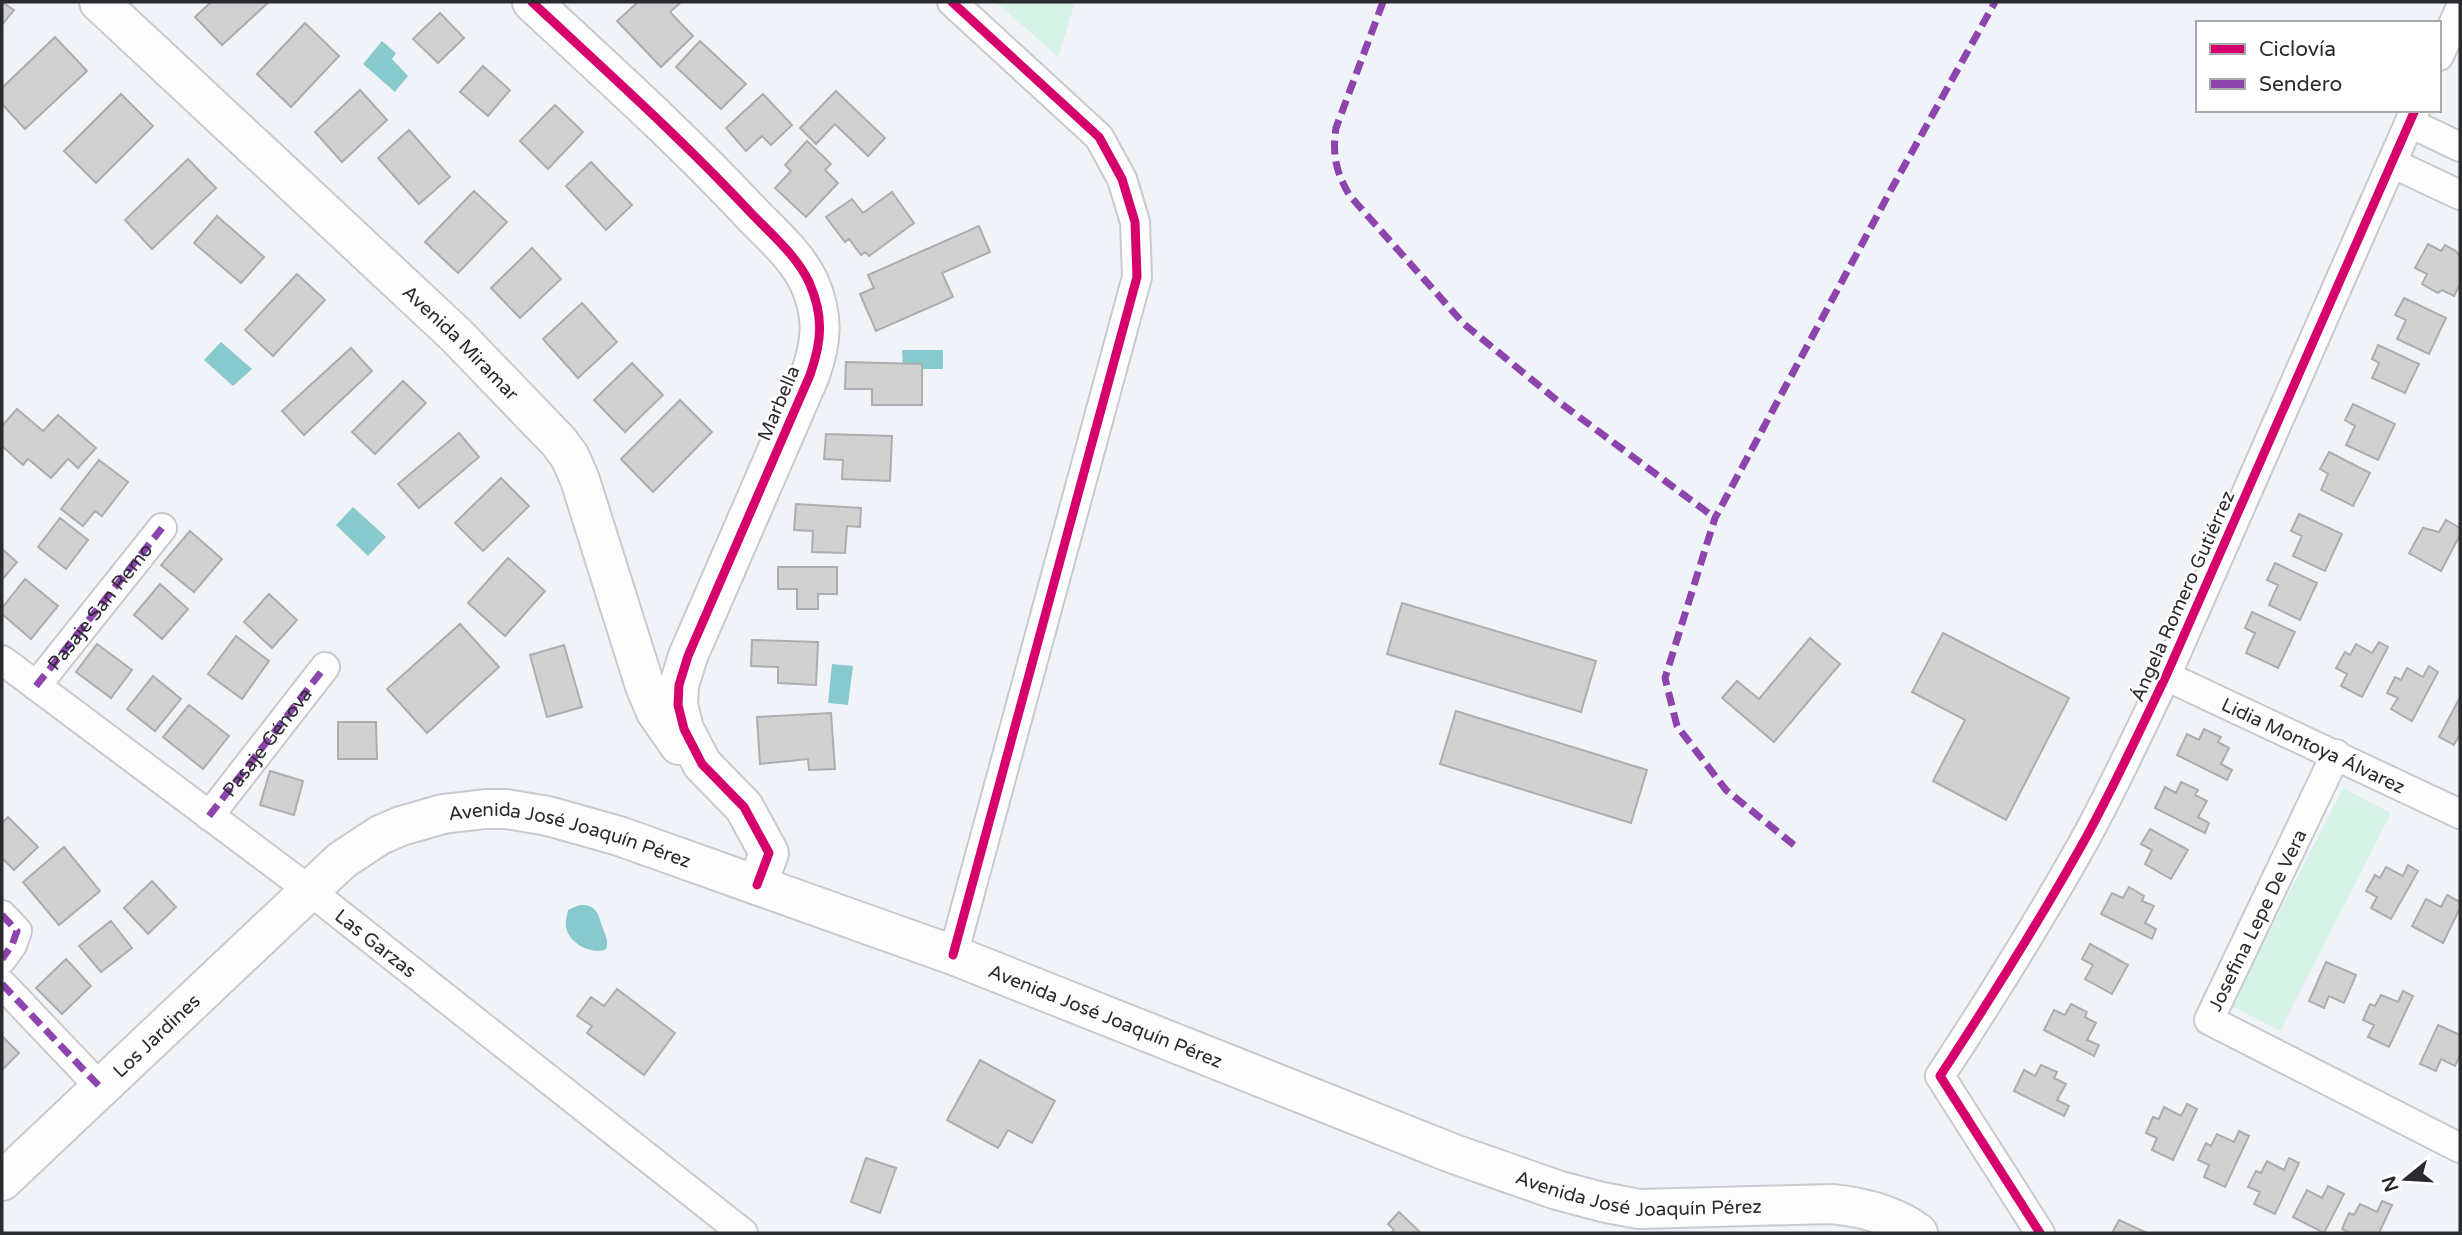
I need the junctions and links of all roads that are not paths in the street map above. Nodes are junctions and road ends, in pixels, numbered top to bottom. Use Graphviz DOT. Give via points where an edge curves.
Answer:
graph roads {
  1 [pos="99,2"];
  2 [pos="532,2"];
  3 [pos="952,2"];
  4 [pos="2460,9"];
  5 [pos="2441,52"];
  6 [pos="2413,117"];
  7 [pos="2460,147"];
  8 [pos="2392,163"];
  9 [pos="2460,195"];
  10 [pos="162,528"];
  11 [pos="2,660"];
  12 [pos="325,667"];
  13 [pos="2166,676"];
  14 [pos="36,686"];
  15 [pos="2336,754"];
  16 [pos="702,764"];
  17 [pos="2460,814"];
  18 [pos="209,816"];
  19 [pos="757,885"];
  20 [pos="309,890"];
  21 [pos="2,915"];
  22 [pos="953,955"];
  23 [pos="2,959"];
  24 [pos="2,984"];
  25 [pos="99,1086"];
  26 [pos="2460,1148"];
  27 [pos="2,1181"];
  28 [pos="743,1233"];
  29 [pos="1918,1233"];
  30 [pos="2040,1233"];
  1 -- 16 [label="main road, Avenida Miramar" via="456,335 559,442 580,480 656,712 676,742"];
  2 -- 16 [label="main road, Marbella" via="714,173 799,264 817,309 819,348 810,375 679,685 684,729"];
  3 -- 22 [label="street" via="1099,137 1122,179 1135,222 1136,276"];
  4 -- 5 [label="street"];
  6 -- 7 [label="street"];
  6 -- 8 [label="street, Ángela Romero Gutiérrez"];
  8 -- 9 [label="street"];
  8 -- 13 [label="street, Ángela Romero Gutiérrez"];
  10 -- 14 [label="street, Pasaje San Remo"];
  11 -- 14 [label="street, Las Garzas"];
  12 -- 18 [label="street, Pasaje Génova"];
  13 -- 15 [label="street, Lidia Montoya Álvarez"];
  13 -- 30 [label="street, Ángela Romero Gutiérrez" via="2084,842 1991,1000 1940,1076"];
  14 -- 18 [label="street, Las Garzas"];
  15 -- 17 [label="street, Lidia Montoya Álvarez"];
  15 -- 26 [label="street, Josefina Lepe De Vera" via="2209,1020"];
  16 -- 19 [label="main road, Marbella" via="744,807 769,853"];
  18 -- 20 [label="street, Las Garzas"];
  19 -- 20 [label="main road, Avenida José Joaquín Pérez" via="548,816 485,809 432,816 380,835 342,860"];
  19 -- 22 [label="main road, Avenida José Joaquín Pérez"];
  20 -- 25 [label="main road, Los Jardines"];
  20 -- 28 [label="street, Las Garzas"];
  21 -- 23 [label="street" via="17,931"];
  22 -- 29 [label="main road, Avenida José Joaquín Pérez" via="1454,1154 1579,1196 1639,1209 1832,1204 1865,1209"];
  24 -- 25 [label="street"];
  25 -- 27 [label="main road, Los Jardines"];
}
